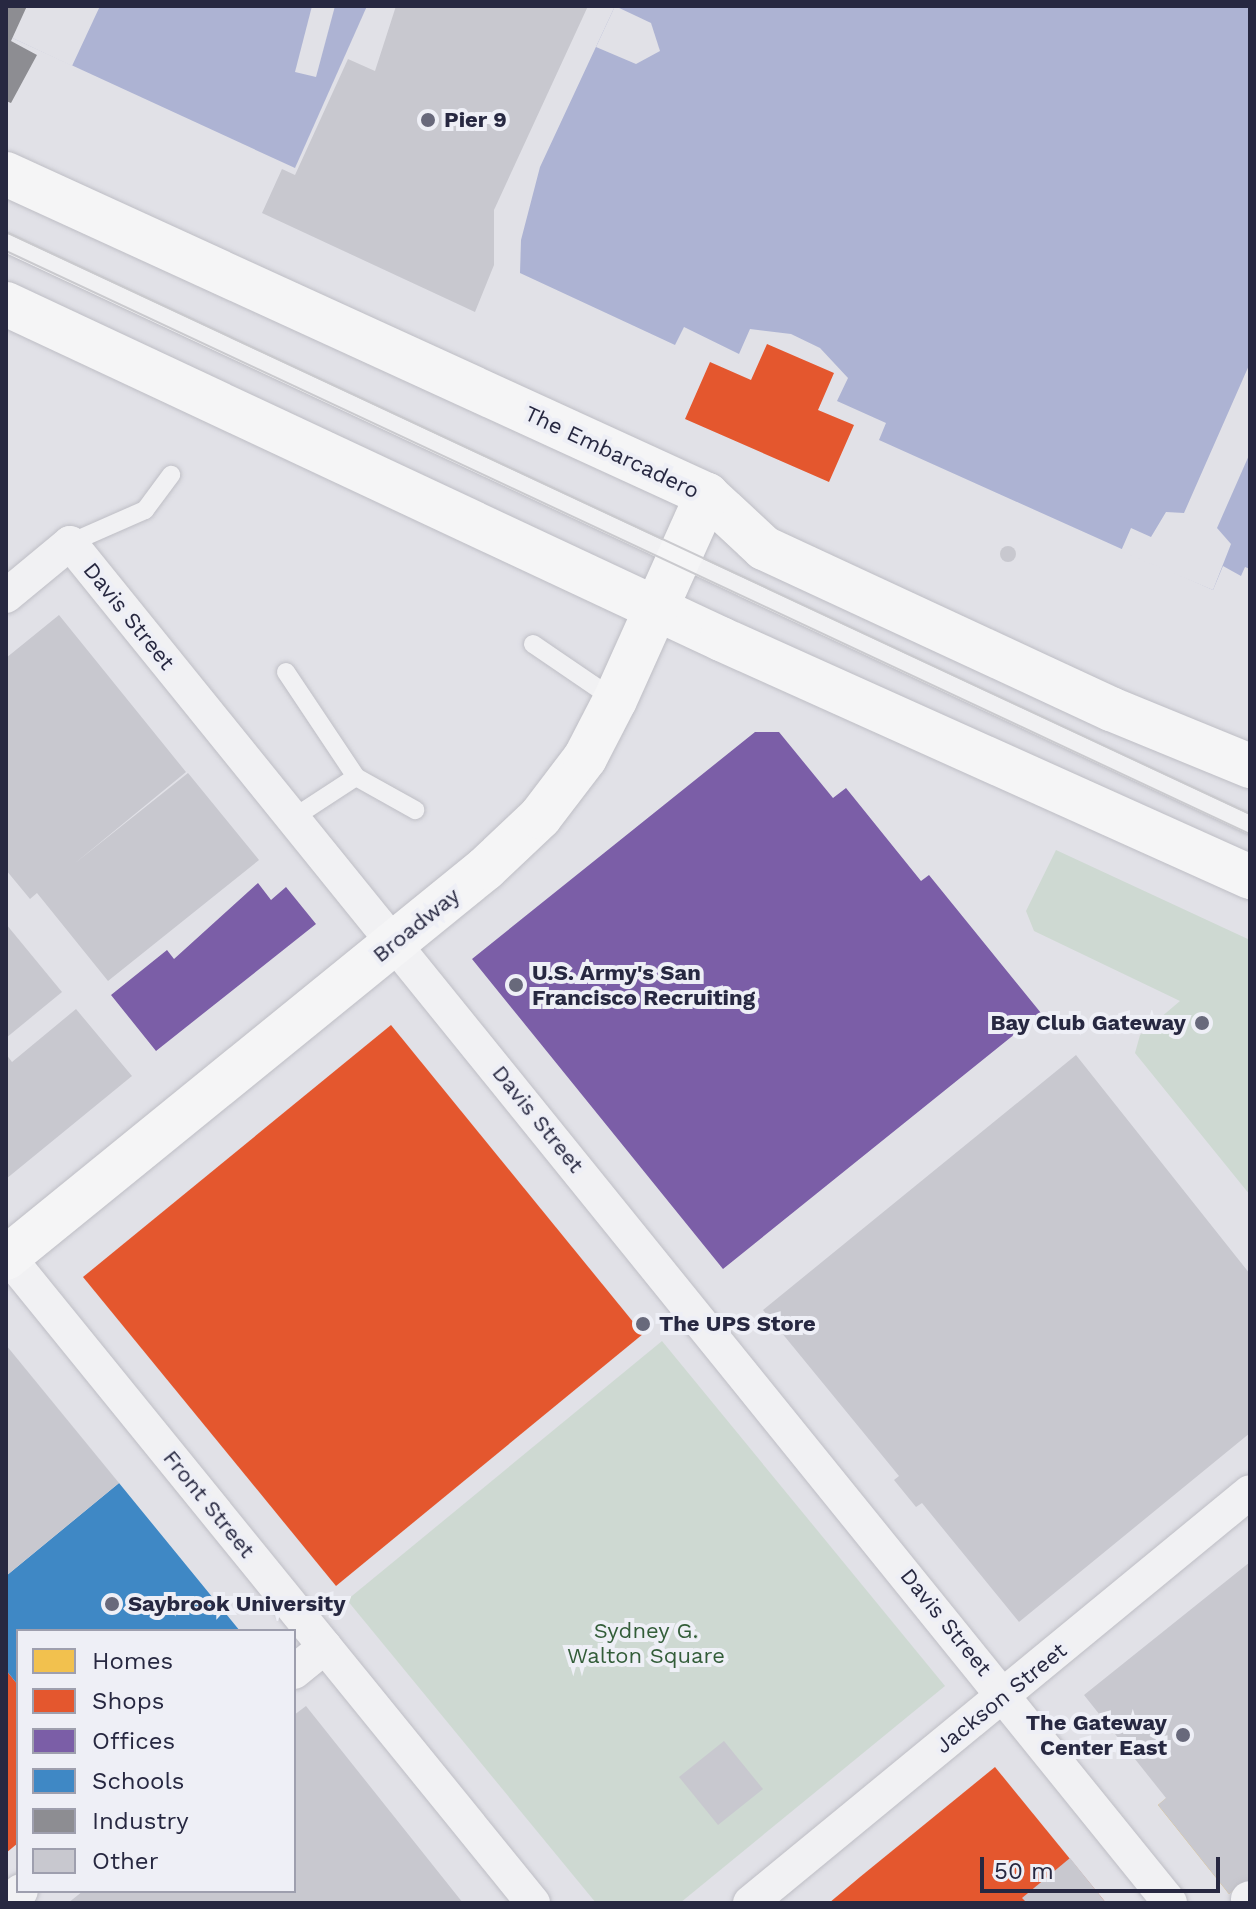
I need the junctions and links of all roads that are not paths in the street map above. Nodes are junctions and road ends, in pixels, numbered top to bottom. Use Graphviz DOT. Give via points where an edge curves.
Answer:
graph roads {
  1 [pos="6,174"];
  2 [pos="6,243"];
  3 [pos="6,304"];
  4 [pos="171,475"];
  5 [pos="707,495"];
  6 [pos="70,543"];
  7 [pos="678,559"];
  8 [pos="6,596"];
  9 [pos="656,609"];
  10 [pos="533,644"];
  11 [pos="286,672"];
  12 [pos="615,700"];
  13 [pos="1250,766"];
  14 [pos="356,777"];
  15 [pos="415,810"];
  16 [pos="293,818"];
  17 [pos="1250,825"];
  18 [pos="1250,877"];
  19 [pos="394,942"];
  20 [pos="7,1256"];
  21 [pos="1250,1492"];
  22 [pos="325,1647"];
  23 [pos="296,1670"];
  24 [pos="1004,1696"];
  25 [pos="533,1903"];
  26 [pos="750,1903"];
  27 [pos="1170,1903"];
  1 -- 5 [label="main road, The Embarcadero"];
  2 -- 7 [label="lane"];
  3 -- 9 [label="main road" via="457,511"];
  4 -- 6 [label="lane" via="145,510"];
  5 -- 7 [label="main road, Broadway"];
  5 -- 13 [label="main road, The Embarcadero" via="764,548 1111,709"];
  6 -- 8 [label="street"];
  6 -- 16 [label="street, Davis Street"];
  7 -- 9 [label="main road, Broadway"];
  7 -- 17 [label="lane"];
  9 -- 12 [label="main road, Broadway"];
  9 -- 18 [label="main road"];
  10 -- 12 [label="lane"];
  11 -- 14 [label="lane"];
  12 -- 19 [label="main road, Broadway" via="585,758 540,817"];
  14 -- 15 [label="lane"];
  14 -- 16 [label="lane"];
  16 -- 19 [label="street, Davis Street"];
  19 -- 20 [label="main road, Broadway"];
  19 -- 24 [label="street, Davis Street"];
  20 -- 22 [label="street, Front Street"];
  21 -- 24 [label="street, Jackson Street"];
  22 -- 23 [label="street"];
  22 -- 25 [label="street, Front Street"];
  24 -- 26 [label="street, Jackson Street"];
  24 -- 27 [label="street, Davis Street"];
}
